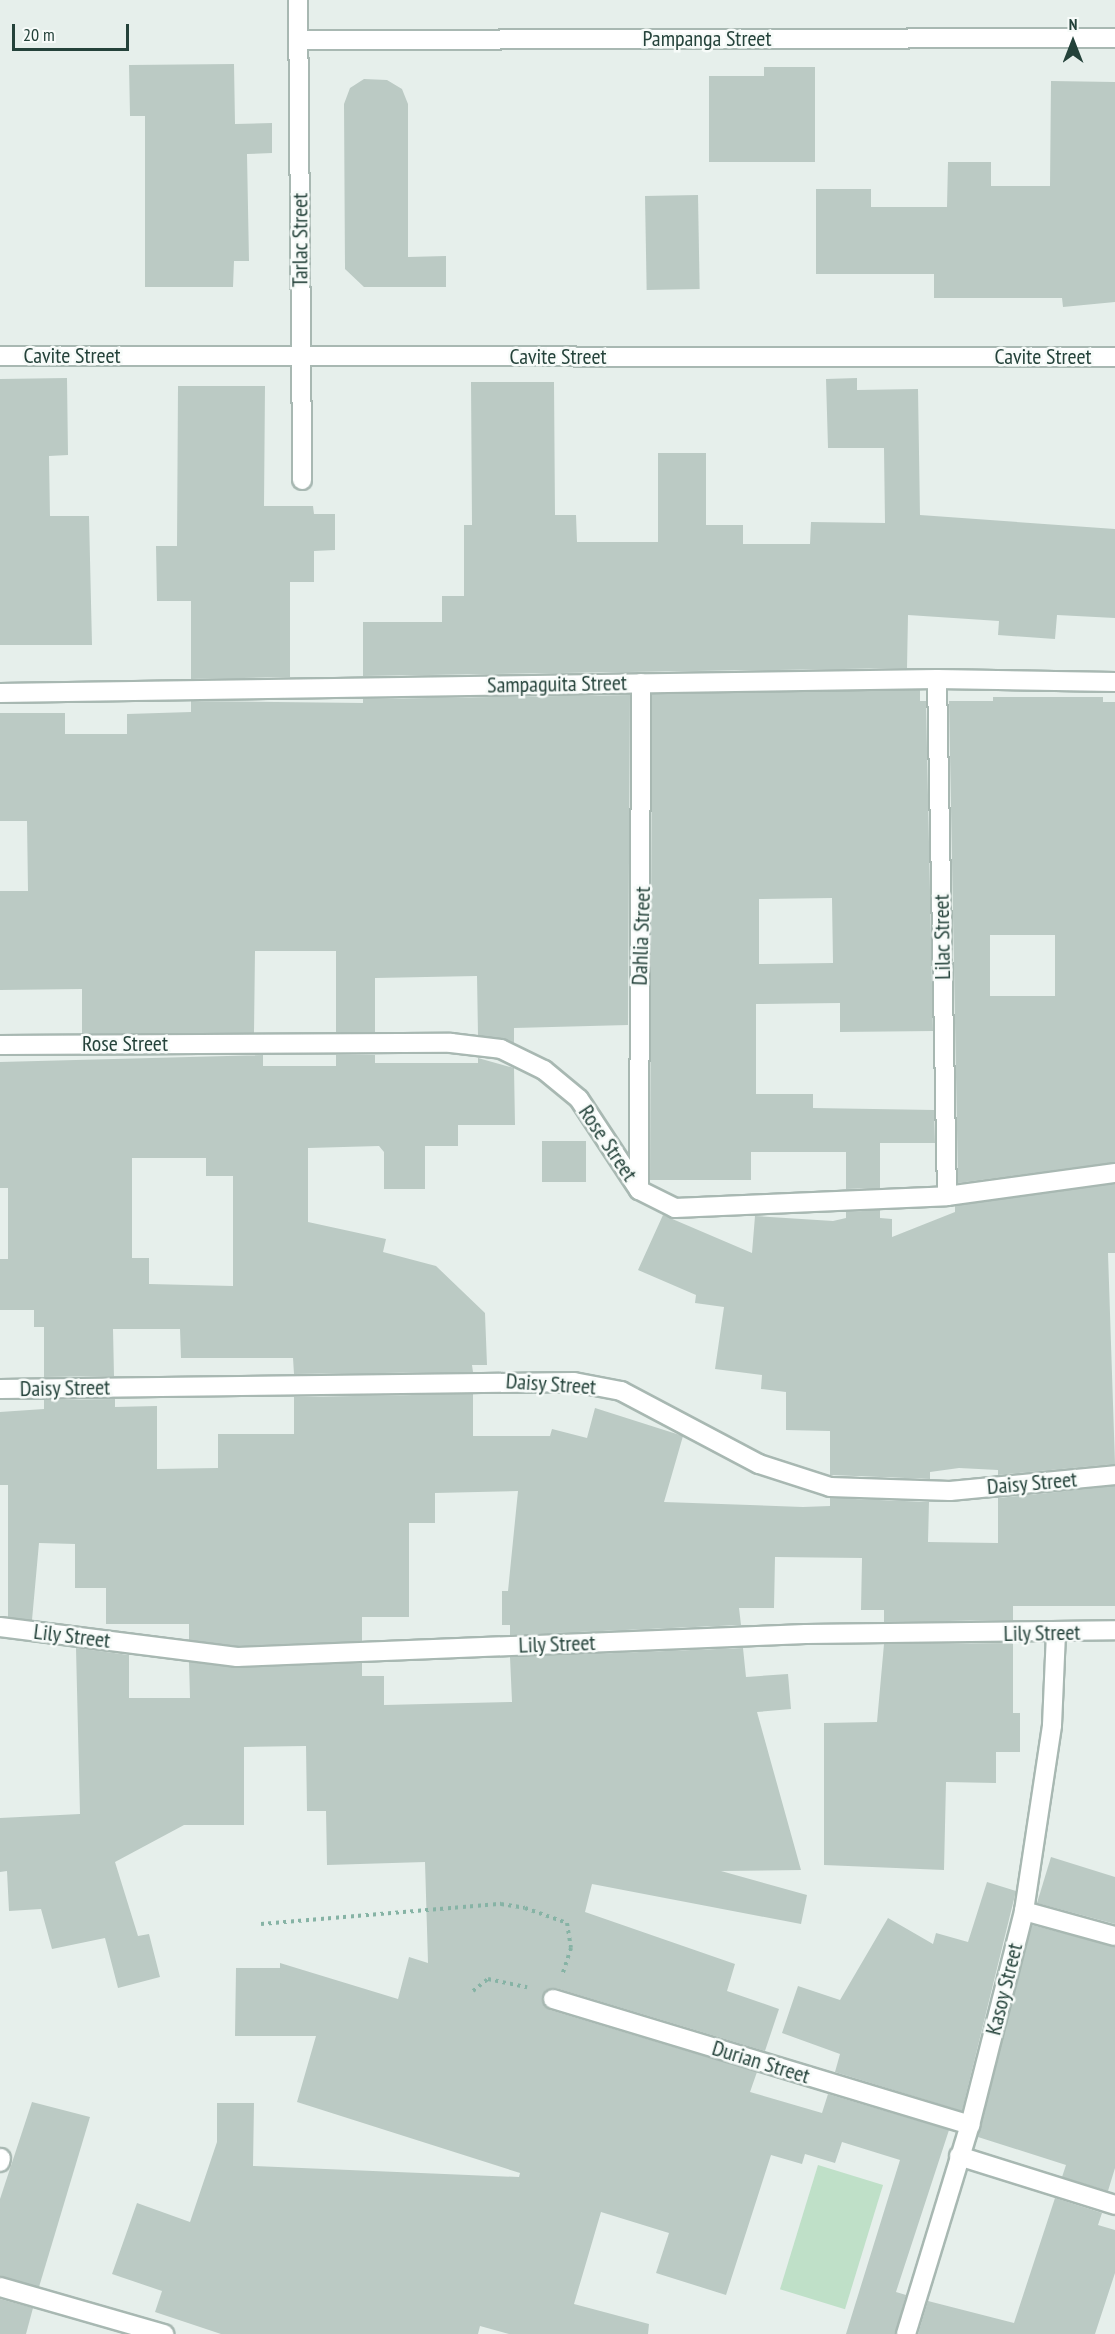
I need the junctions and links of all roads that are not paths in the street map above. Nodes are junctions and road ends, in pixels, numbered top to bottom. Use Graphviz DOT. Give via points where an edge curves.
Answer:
graph roads {
  1 [pos="298,0"];
  2 [pos="1115,38"];
  3 [pos="298,40"];
  4 [pos="0,356"];
  5 [pos="301,356"];
  6 [pos="1115,357"];
  7 [pos="302,480"];
  8 [pos="937,679"];
  9 [pos="1115,682"];
  10 [pos="641,683"];
  11 [pos="0,693"];
  12 [pos="0,1045"];
  13 [pos="1115,1173"];
  14 [pos="639,1190"];
  15 [pos="947,1196"];
  16 [pos="0,1389"];
  17 [pos="1115,1475"];
  18 [pos="0,1627"];
  19 [pos="1115,1630"];
  20 [pos="1056,1634"];
  21 [pos="1024,1911"];
  22 [pos="1115,1936"];
  23 [pos="553,1999"];
  24 [pos="970,2125"];
  25 [pos="959,2156"];
  26 [pos="1115,2205"];
  27 [pos="0,2287"];
  28 [pos="164,2334"];
  29 [pos="906,2334"];
  1 -- 3 [label="street, Tarlac Street"];
  2 -- 3 [label="street, Pampanga Street"];
  3 -- 5 [label="street, Tarlac Street"];
  4 -- 5 [label="street, Cavite Street"];
  5 -- 6 [label="street, Cavite Street"];
  5 -- 7 [label="street, Tarlac Street"];
  8 -- 9 [label="street, Sampaguita Street"];
  8 -- 10 [label="street, Sampaguita Street"];
  8 -- 15 [label="street, Lilac Street"];
  10 -- 11 [label="street, Sampaguita Street"];
  10 -- 14 [label="street, Dahlia Street"];
  12 -- 14 [label="street, Rose Street" via="451,1043 501,1049 544,1070 579,1099"];
  13 -- 15 [label="street, Rose Street"];
  14 -- 15 [label="street, Rose Street" via="675,1208"];
  16 -- 17 [label="street, Daisy Street" via="574,1382 621,1390 759,1464 830,1486 950,1491"];
  18 -- 20 [label="street, Lily Street" via="237,1657 806,1634"];
  19 -- 20 [label="street, Lily Street"];
  20 -- 21 [label="street, Kasoy Street" via="1052,1725"];
  21 -- 22 [label="street"];
  21 -- 24 [label="street, Kasoy Street"];
  23 -- 24 [label="street, Durian Street"];
  24 -- 25 [label="street, Kasoy Street"];
  25 -- 26 [label="street"];
  25 -- 29 [label="street, Kasoy Street"];
  27 -- 28 [label="street"];
}
